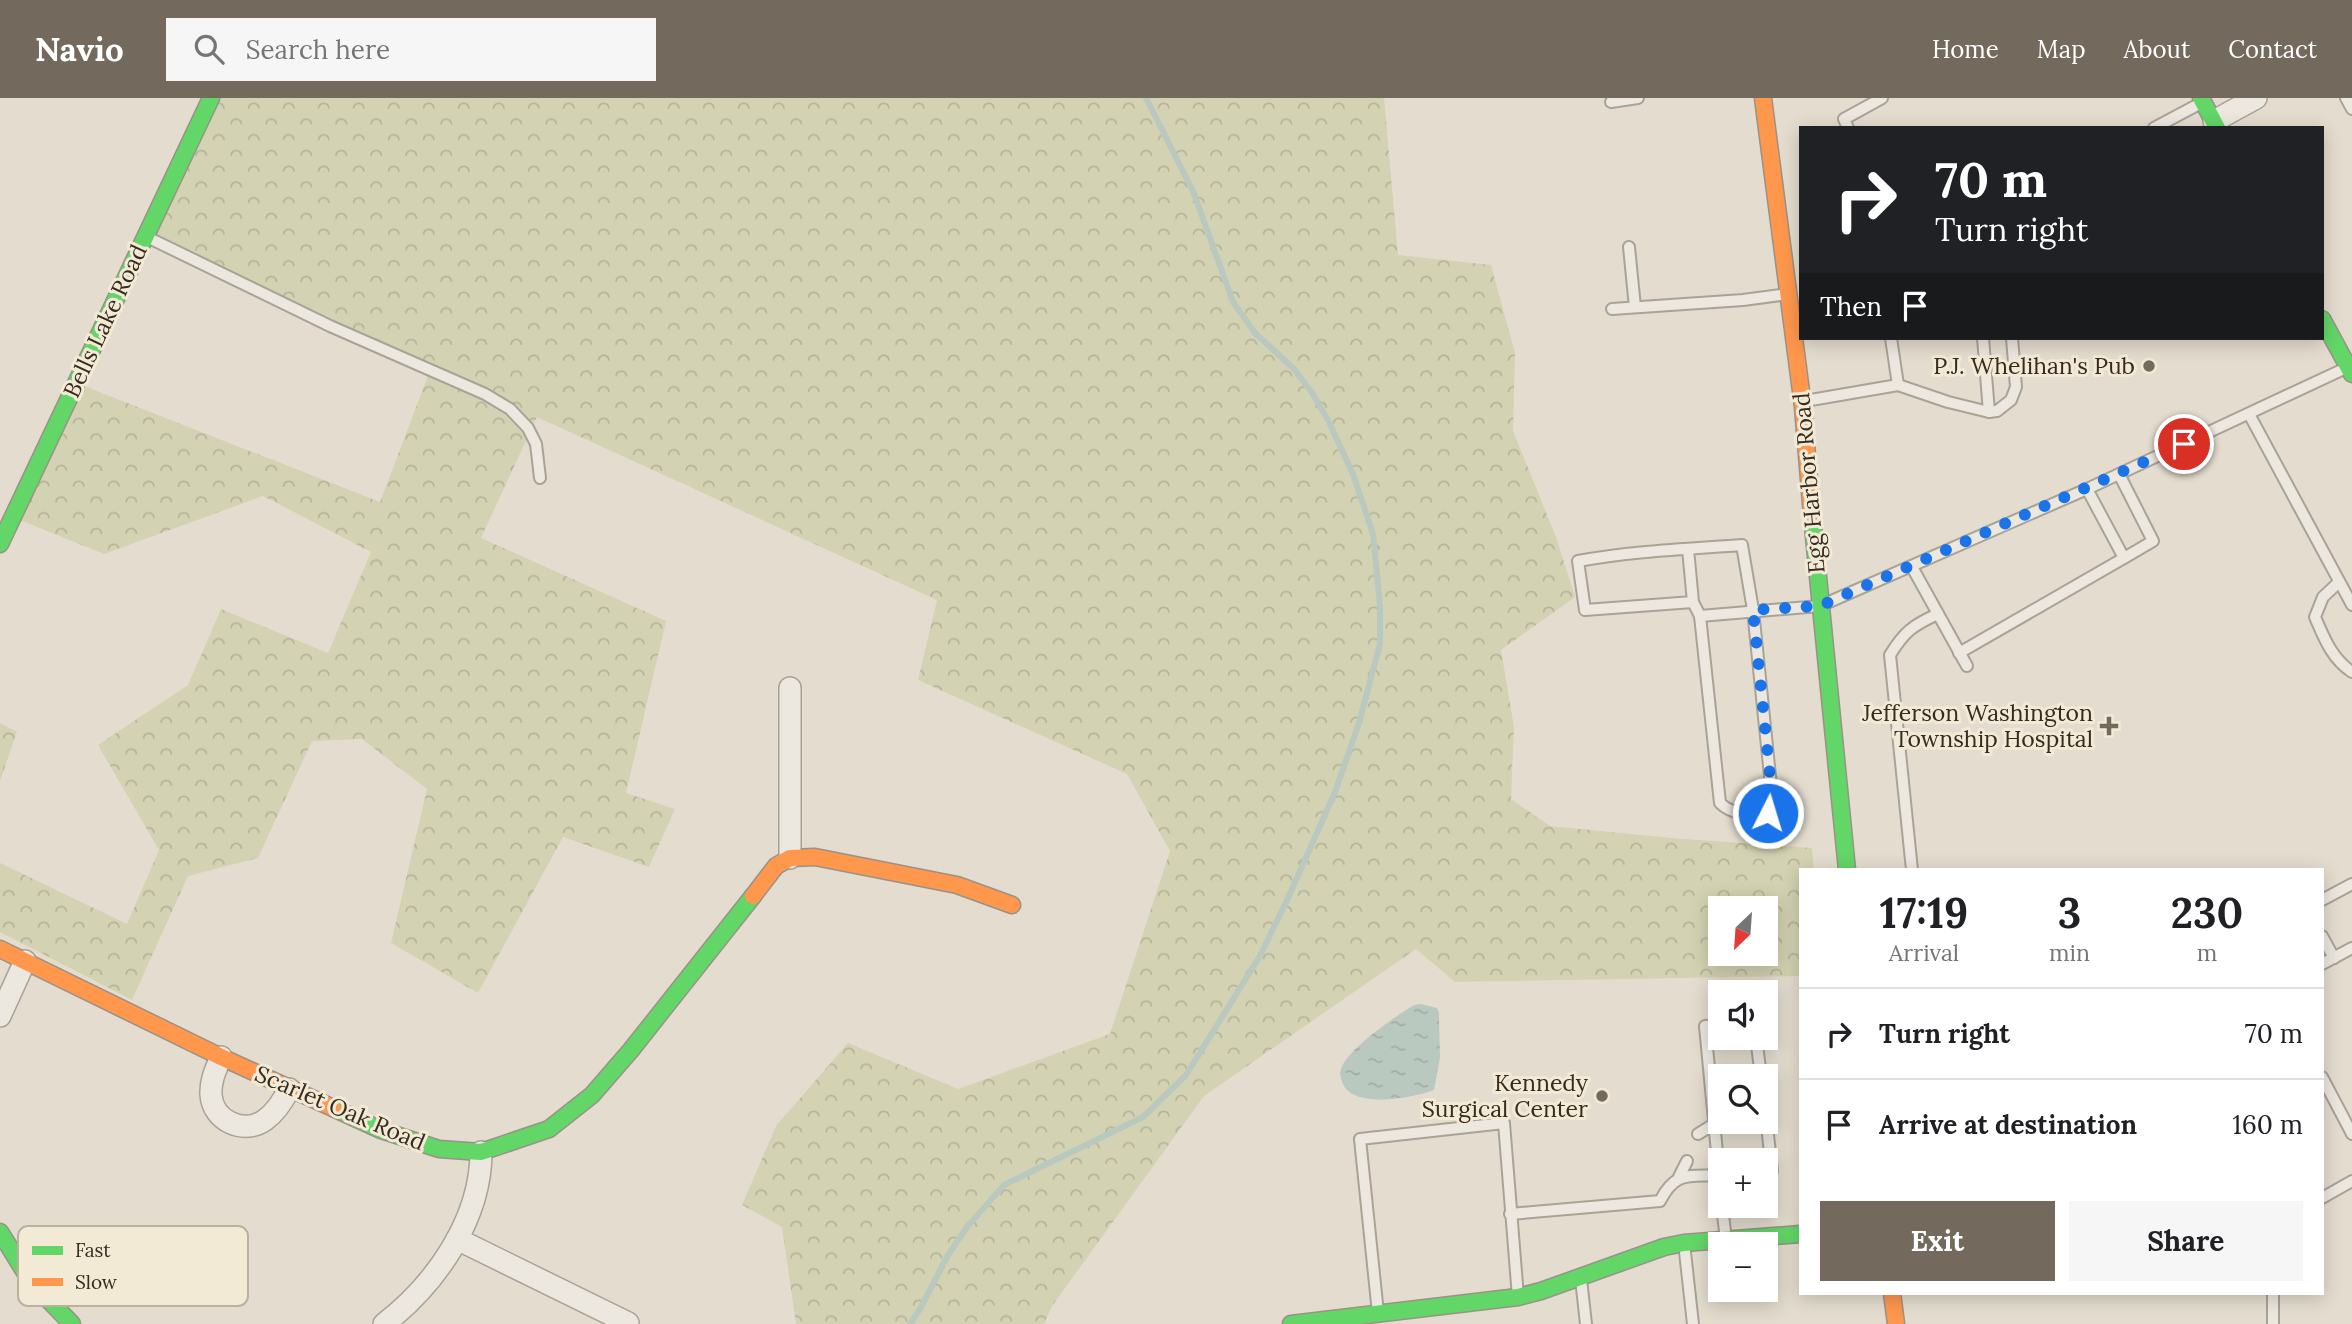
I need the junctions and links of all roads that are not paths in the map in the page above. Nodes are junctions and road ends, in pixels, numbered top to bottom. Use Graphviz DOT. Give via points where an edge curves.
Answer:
graph roads {
  1 [pos="211,98"];
  2 [pos="1638,98"];
  3 [pos="1763,98"];
  4 [pos="1882,98"];
  5 [pos="2256,98"];
  6 [pos="2346,98"];
  7 [pos="2202,100"];
  8 [pos="1612,102"];
  9 [pos="2352,109"];
  10 [pos="2216,125"];
  11 [pos="1847,126"];
  12 [pos="2157,126"];
  13 [pos="145,236"];
  14 [pos="1629,247"];
  15 [pos="1794,292"];
  16 [pos="1635,307"];
  17 [pos="1612,309"];
  18 [pos="2324,323"];
  19 [pos="1891,340"];
  20 [pos="1983,340"];
  21 [pos="2012,340"];
  22 [pos="2350,370"];
  23 [pos="1898,385"];
  24 [pos="1802,402"];
  25 [pos="1990,412"];
  26 [pos="2249,414"];
  27 [pos="2119,474"];
  28 [pos="540,478"];
  29 [pos="2087,489"];
  30 [pos="0,544"];
  31 [pos="1688,549"];
  32 [pos="2124,558"];
  33 [pos="1912,567"];
  34 [pos="2339,582"];
  35 [pos="1693,603"];
  36 [pos="2352,605"];
  37 [pos="1820,606"];
  38 [pos="1753,610"];
  39 [pos="1938,614"];
  40 [pos="1700,616"];
  41 [pos="1959,653"];
  42 [pos="1967,666"];
  43 [pos="2352,672"];
  44 [pos="789,688"];
  45 [pos="790,858"];
  46 [pos="1847,868"];
  47 [pos="1912,868"];
  48 [pos="2352,884"];
  49 [pos="2324,899"];
  50 [pos="1012,905"];
  51 [pos="2324,940"];
  52 [pos="2352,948"];
  53 [pos="0,949"];
  54 [pos="2334,958"];
  55 [pos="25,961"];
  56 [pos="2324,963"];
  57 [pos="0,1016"];
  58 [pos="1708,1026"];
  59 [pos="221,1057"];
  60 [pos="1708,1064"];
  61 [pos="289,1089"];
  62 [pos="2326,1093"];
  63 [pos="1708,1128"];
  64 [pos="1698,1134"];
  65 [pos="2352,1134"];
  66 [pos="481,1152"];
  67 [pos="1687,1161"];
  68 [pos="1708,1176"];
  69 [pos="1679,1177"];
  70 [pos="2352,1181"];
  71 [pos="2324,1197"];
  72 [pos="1510,1214"];
  73 [pos="0,1231"];
  74 [pos="1799,1234"];
  75 [pos="1778,1236"];
  76 [pos="457,1239"];
  77 [pos="1708,1241"];
  78 [pos="1684,1243"];
  79 [pos="18,1265"];
  80 [pos="1581,1276"];
  81 [pos="1892,1295"];
  82 [pos="2273,1295"];
  83 [pos="1518,1297"];
  84 [pos="54,1306"];
  85 [pos="1378,1313"];
  86 [pos="628,1323"];
  87 [pos="72,1324"];
  88 [pos="384,1324"];
  89 [pos="1291,1324"];
  90 [pos="1586,1324"];
  91 [pos="1693,1324"];
  92 [pos="1896,1324"];
  93 [pos="2273,1324"];
  1 -- 13 [label="street, Bells Lake Road"];
  2 -- 8 [label="lane"];
  3 -- 15 [label="street, Egg Harbor Road"];
  4 -- 11 [label="lane" via="1844,119"];
  5 -- 10 [label="street"];
  6 -- 9 [label="lane"];
  7 -- 10 [label="street"];
  7 -- 12 [label="lane"];
  13 -- 28 [label="lane" via="494,399 528,428 536,444"];
  13 -- 30 [label="street, Bells Lake Road"];
  14 -- 16 [label="lane"];
  15 -- 16 [label="lane"];
  15 -- 24 [label="street, Egg Harbor Road"];
  16 -- 17 [label="lane"];
  18 -- 22 [label="street"];
  19 -- 23 [label="lane"];
  20 -- 25 [label="lane"];
  21 -- 25 [label="lane" via="2016,387 2004,408"];
  22 -- 26 [label="lane"];
  23 -- 24 [label="lane"];
  23 -- 25 [label="lane"];
  24 -- 37 [label="street, Egg Harbor Road"];
  26 -- 27 [label="lane"];
  26 -- 34 [label="lane"];
  27 -- 29 [label="lane"];
  27 -- 32 [label="lane" via="2153,541"];
  29 -- 32 [label="lane"];
  29 -- 33 [label="lane"];
  31 -- 35 [label="lane"];
  31 -- 35 [label="lane" via="1578,561 1585,610"];
  31 -- 38 [label="lane" via="1742,545"];
  32 -- 41 [label="lane"];
  33 -- 37 [label="lane"];
  33 -- 39 [label="lane"];
  34 -- 36 [label="lane"];
  34 -- 43 [label="lane" via="2323,597 2315,617 2326,643"];
  35 -- 40 [label="lane"];
  37 -- 38 [label="lane"];
  37 -- 46 [label="street, Egg Harbor Road"];
  38 -- 40 [label="lane"];
  38 -- 40 [label="lane" via="1773,805 1760,815 1735,812 1720,803"];
  39 -- 41 [label="lane"];
  39 -- 47 [label="lane" via="1914,625 1890,655"];
  41 -- 42 [label="lane"];
  44 -- 45 [label="street"];
  45 -- 50 [label="street" via="815,857 957,885"];
  45 -- 66 [label="street, Scarlet Oak Road" via="764,880 707,957 592,1095 549,1129"];
  48 -- 49 [label="lane"];
  51 -- 54 [label="lane"];
  52 -- 54 [label="lane"];
  53 -- 55 [label="street, Scarlet Oak Road"];
  54 -- 56 [label="lane"];
  55 -- 57 [label="street"];
  55 -- 59 [label="street, Scarlet Oak Road"];
  58 -- 60 [label="lane"];
  59 -- 61 [label="street, Scarlet Oak Road"];
  59 -- 61 [label="street" via="212,1083 213,1104 231,1123 247,1127 265,1120"];
  61 -- 66 [label="street, Scarlet Oak Road" via="413,1142"];
  62 -- 65 [label="lane"];
  63 -- 64 [label="lane"];
  66 -- 76 [label="street" via="475,1194"];
  67 -- 69 [label="lane"];
  68 -- 69 [label="lane"];
  69 -- 72 [label="lane" via="1660,1201"];
  70 -- 71 [label="lane"];
  72 -- 83 [label="lane"];
  72 -- 85 [label="lane" via="1504,1123 1360,1139"];
  73 -- 79 [label="street"];
  74 -- 75 [label="street"];
  76 -- 86 [label="street"];
  76 -- 88 [label="street" via="415,1298"];
  77 -- 78 [label="street"];
  78 -- 80 [label="street"];
  78 -- 91 [label="lane"];
  80 -- 83 [label="street"];
  80 -- 90 [label="lane"];
  81 -- 92 [label="street"];
  82 -- 93 [label="lane"];
  83 -- 85 [label="street" via="1430,1312"];
  84 -- 87 [label="street"];
  85 -- 89 [label="street"];
}
